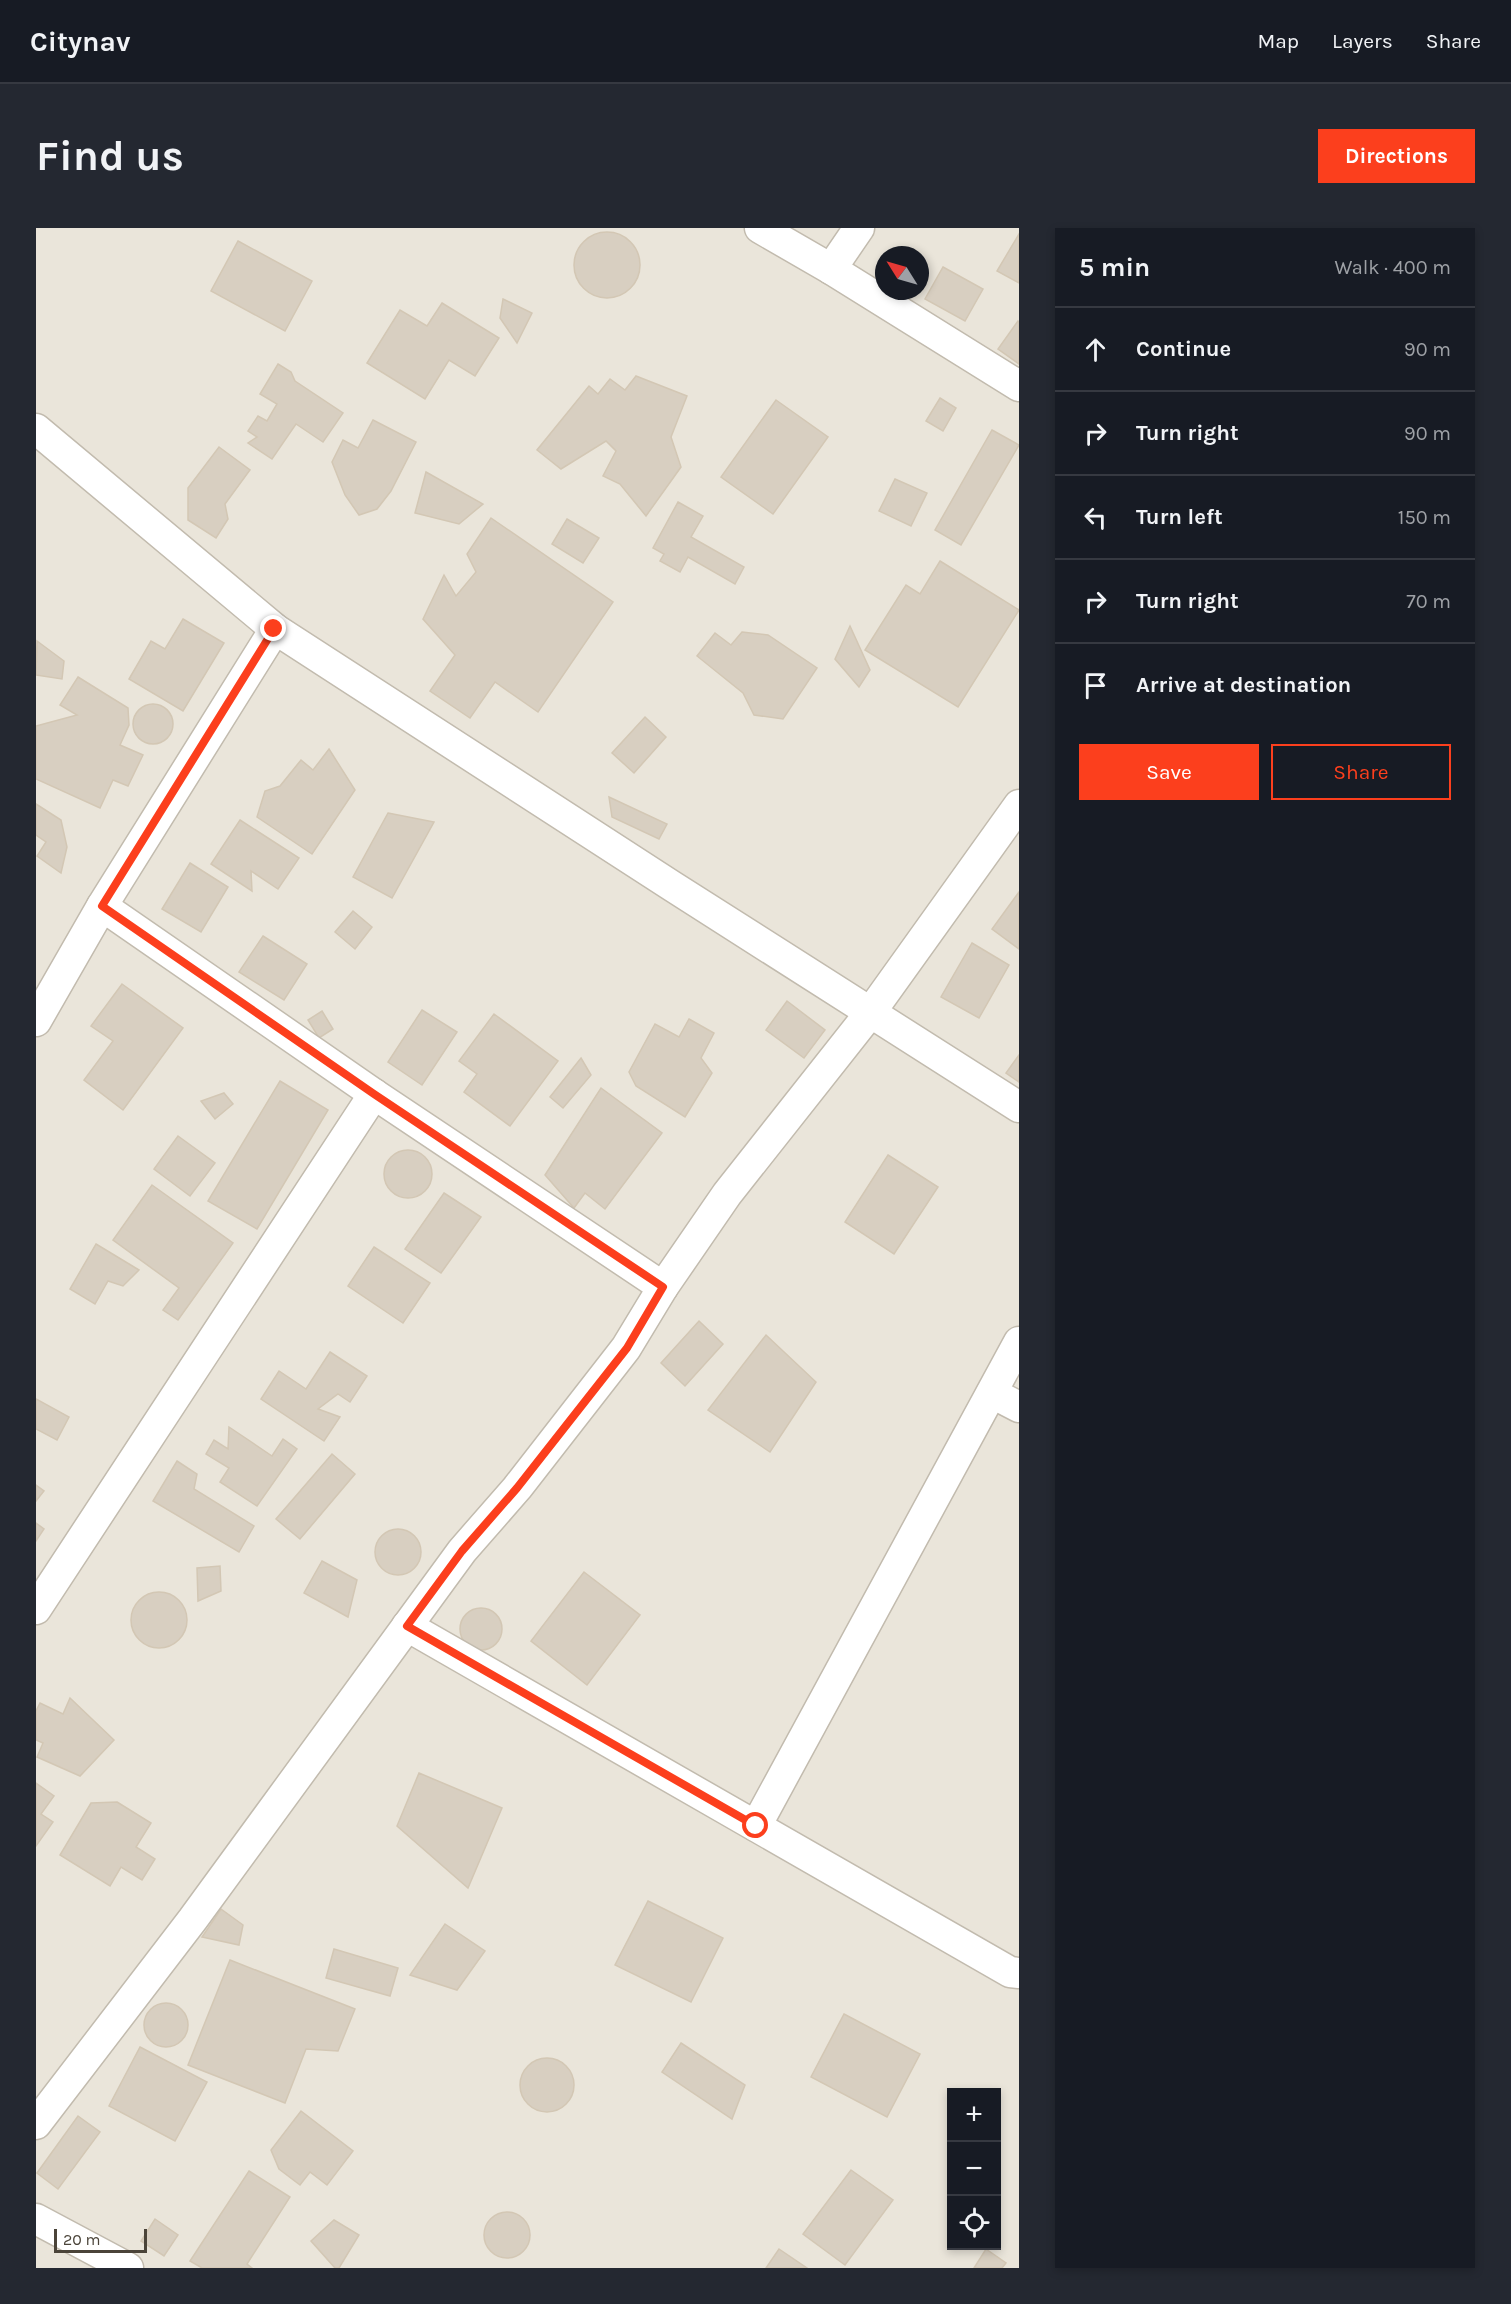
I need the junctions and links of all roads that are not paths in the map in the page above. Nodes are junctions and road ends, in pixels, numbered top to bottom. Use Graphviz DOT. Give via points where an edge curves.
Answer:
graph roads {
  1 [pos="760,228"];
  2 [pos="859,228"];
  3 [pos="831,269"];
  4 [pos="1019,386"];
  5 [pos="36,429"];
  6 [pos="274,629"];
  7 [pos="1019,805"];
  8 [pos="102,906"];
  9 [pos="870,1013"];
  10 [pos="36,1021"];
  11 [pos="374,1094"];
  12 [pos="1019,1107"];
  13 [pos="663,1287"];
  14 [pos="1019,1342"];
  15 [pos="992,1393"];
  16 [pos="1019,1407"];
  17 [pos="36,1609"];
  18 [pos="407,1626"];
  19 [pos="756,1826"];
  20 [pos="1019,1973"];
  21 [pos="36,2124"];
  22 [pos="36,2219"];
  23 [pos="128,2268"];
  1 -- 3 [label="street"];
  2 -- 3 [label="street"];
  3 -- 4 [label="street"];
  5 -- 6 [label="street"];
  6 -- 8 [label="street"];
  6 -- 9 [label="street"];
  7 -- 9 [label="street"];
  8 -- 10 [label="street"];
  8 -- 11 [label="street"];
  9 -- 12 [label="street"];
  9 -- 13 [label="street" via="728,1194"];
  11 -- 13 [label="street"];
  11 -- 17 [label="street"];
  13 -- 18 [label="street" via="627,1348 462,1551"];
  14 -- 15 [label="street"];
  15 -- 16 [label="street"];
  15 -- 19 [label="street"];
  18 -- 19 [label="street"];
  18 -- 21 [label="street" via="193,1919"];
  19 -- 20 [label="street" via="1010,1972"];
  22 -- 23 [label="street"];
}
